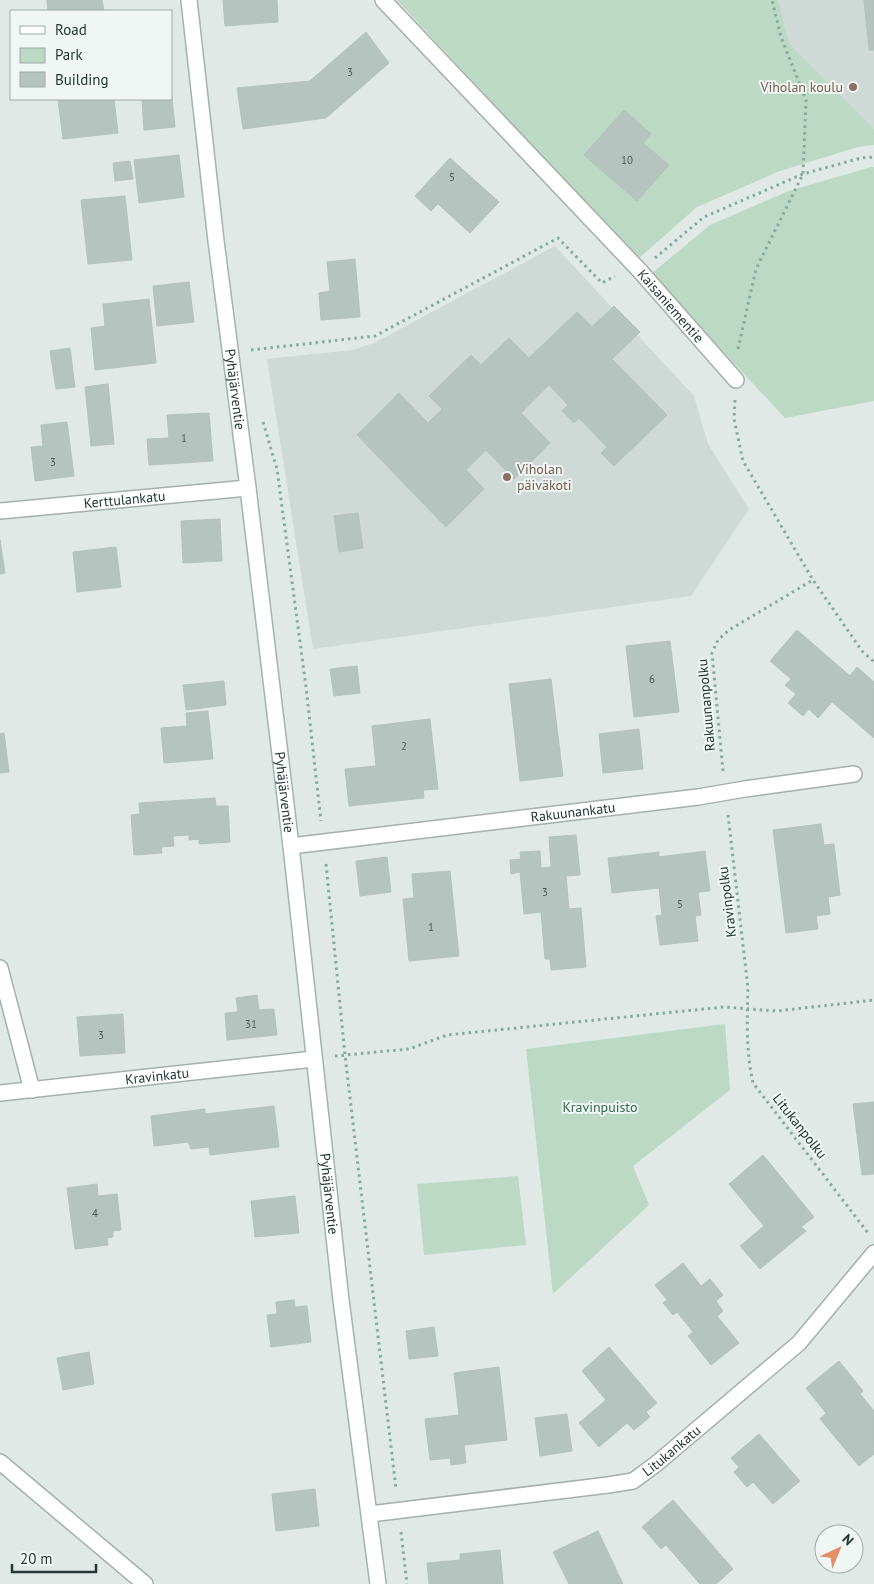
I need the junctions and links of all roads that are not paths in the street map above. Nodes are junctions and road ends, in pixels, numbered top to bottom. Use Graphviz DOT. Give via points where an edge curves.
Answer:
graph roads {
  1 [pos="189,0"];
  2 [pos="383,0"];
  3 [pos="736,380"];
  4 [pos="248,488"];
  5 [pos="0,511"];
  6 [pos="854,774"];
  7 [pos="291,846"];
  8 [pos="0,968"];
  9 [pos="314,1058"];
  10 [pos="32,1090"];
  11 [pos="0,1093"];
  12 [pos="874,1253"];
  13 [pos="0,1462"];
  14 [pos="370,1514"];
  15 [pos="145,1584"];
  16 [pos="378,1584"];
  1 -- 4 [label="street, Pyhäjärventie"];
  2 -- 3 [label="street, Kaisaniementie" via="640,271"];
  4 -- 5 [label="street, Kerttulankatu"];
  4 -- 7 [label="street, Pyhäjärventie"];
  6 -- 7 [label="street, Rakuunankatu" via="698,797"];
  7 -- 9 [label="street, Pyhäjärventie"];
  8 -- 10 [label="street"];
  9 -- 10 [label="street, Kravinkatu"];
  9 -- 14 [label="street, Pyhäjärventie" via="341,1300"];
  10 -- 11 [label="street, Kravinkatu"];
  12 -- 14 [label="street, Litukankatu" via="799,1344 633,1481"];
  13 -- 15 [label="street"];
  14 -- 16 [label="street, Pyhäjärventie"];
}
